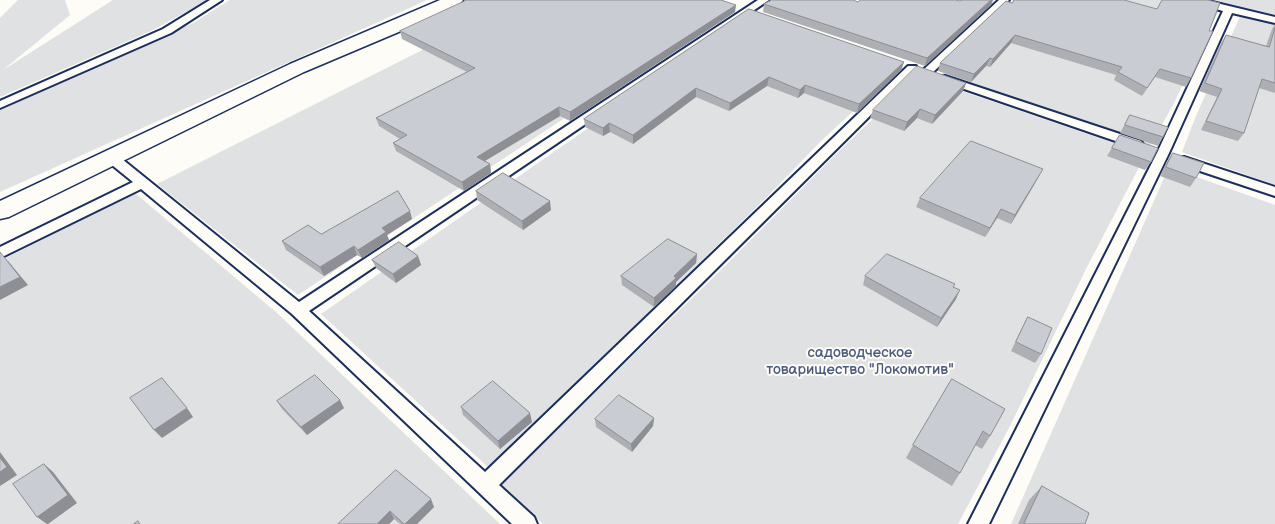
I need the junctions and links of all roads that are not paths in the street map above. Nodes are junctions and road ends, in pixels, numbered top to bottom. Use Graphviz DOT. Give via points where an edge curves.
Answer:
graph roads {
  1 [pos="217,0"];
  2 [pos="454,0"];
  3 [pos="764,0"];
  4 [pos="1004,0"];
  5 [pos="1193,0"];
  6 [pos="729,6"];
  7 [pos="1229,9"];
  8 [pos="745,11"];
  9 [pos="762,17"];
  10 [pos="1275,20"];
  11 [pos="914,69"];
  12 [pos="0,104"];
  13 [pos="1154,150"];
  14 [pos="112,158"];
  15 [pos="142,183"];
  16 [pos="1275,192"];
  17 [pos="0,211"];
  18 [pos="0,253"];
  19 [pos="298,310"];
  20 [pos="486,486"];
  21 [pos="527,524"];
  22 [pos="978,524"];
  1 -- 12 [label="lane" via="167,32"];
  2 -- 14 [label="street" via="297,68"];
  3 -- 8 [label="lane"];
  4 -- 11 [label="lane"];
  5 -- 7 [label="lane"];
  6 -- 8 [label="lane"];
  7 -- 10 [label="lane"];
  7 -- 13 [label="lane"];
  8 -- 9 [label="lane"];
  8 -- 19 [label="lane"];
  11 -- 13 [label="lane"];
  11 -- 20 [label="lane"];
  13 -- 16 [label="lane"];
  13 -- 22 [label="lane"];
  14 -- 15 [label="lane"];
  14 -- 17 [label="street"];
  15 -- 18 [label="lane"];
  15 -- 19 [label="lane"];
  19 -- 20 [label="lane"];
  20 -- 21 [label="lane"];
}
